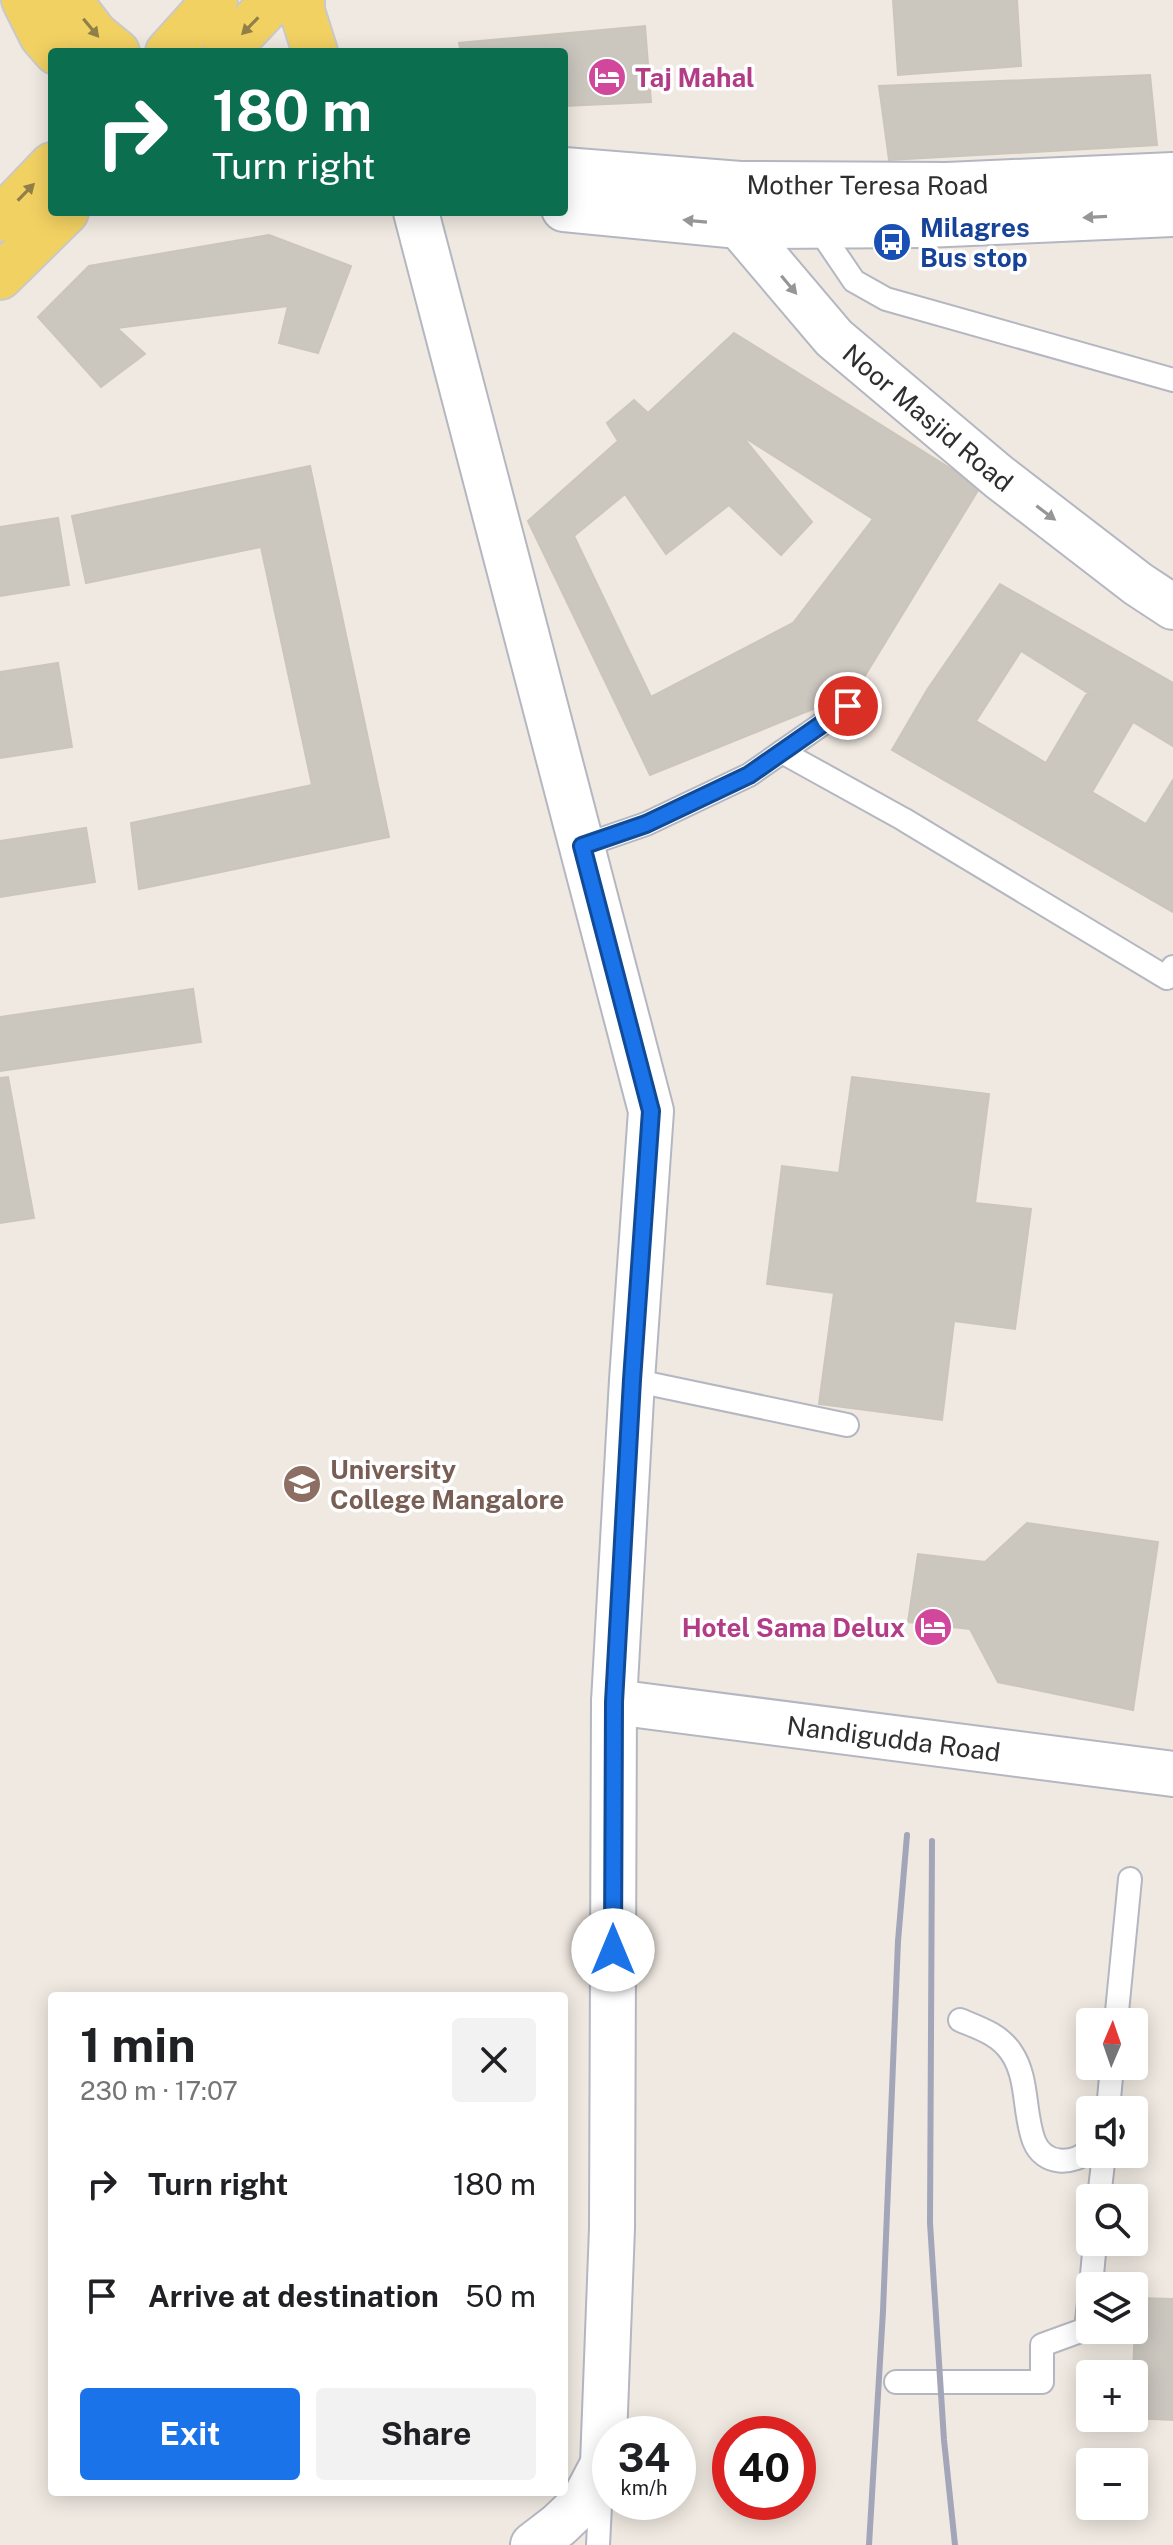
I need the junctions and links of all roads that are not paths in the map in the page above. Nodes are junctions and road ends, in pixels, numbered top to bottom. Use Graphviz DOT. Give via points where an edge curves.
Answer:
graph roads {
  1 [pos="24,0"];
  2 [pos="69,0"];
  3 [pos="215,0"];
  4 [pos="274,0"];
  5 [pos="302,0"];
  6 [pos="52,48"];
  7 [pos="112,48"];
  8 [pos="172,48"];
  9 [pos="229,48"];
  10 [pos="314,48"];
  11 [pos="48,169"];
  12 [pos="568,171"];
  13 [pos="1173,175"];
  14 [pos="740,205"];
  15 [pos="568,209"];
  16 [pos="1173,214"];
  17 [pos="62,216"];
  18 [pos="417,216"];
  19 [pos="0,219"];
  20 [pos="816,225"];
  21 [pos="0,277"];
  22 [pos="1173,380"];
  23 [pos="1173,607"];
  24 [pos="848,706"];
  25 [pos="782,752"];
  26 [pos="582,846"];
  27 [pos="1173,967"];
  28 [pos="632,1380"];
  29 [pos="847,1425"];
  30 [pos="614,1702"];
  31 [pos="1173,1774"];
  32 [pos="1130,1879"];
  33 [pos="1117,2008"];
  34 [pos="960,2020"];
  35 [pos="1076,2160"];
  36 [pos="1076,2333"];
  37 [pos="896,2382"];
  38 [pos="605,2416"];
  39 [pos="592,2485"];
  40 [pos="600,2520"];
  41 [pos="535,2544"];
  42 [pos="598,2545"];
  1 -- 6 [label="main road"];
  2 -- 7 [label="main road, one-way"];
  3 -- 8 [label="main road"];
  4 -- 9 [label="main road, one-way"];
  5 -- 10 [label="main road"];
  19 -- 11 [label="main road, one-way"];
  12 -- 14 [label="street, Mother Teresa Road"];
  13 -- 14 [label="street, Mother Teresa Road" via="947,185"];
  14 -- 15 [label="street, one-way"];
  14 -- 20 [label="street"];
  14 -- 23 [label="street, Noor Masjid Road, one-way" via="834,338 999,477"];
  16 -- 20 [label="street, one-way"];
  17 -- 21 [label="main road"];
  18 -- 26 [label="street"];
  20 -- 22 [label="lane" via="854,281 886,299"];
  24 -- 25 [label="lane"];
  25 -- 26 [label="lane" via="749,775 646,824"];
  25 -- 27 [label="lane" via="1167,978"];
  26 -- 28 [label="street" via="651,1111"];
  28 -- 29 [label="lane"];
  28 -- 30 [label="street"];
  30 -- 31 [label="street, Nandigudda Road"];
  30 -- 38 [label="street" via="612,2228"];
  32 -- 33 [label="lane"];
  34 -- 35 [label="lane" via="989,2032 1012,2053 1021,2072 1034,2142 1043,2154 1065,2162"];
  36 -- 37 [label="lane" via="1042,2345 1042,2382"];
  39 -- 41 [label="street" via="583,2502"];
  40 -- 42 [label="lane"];
}
